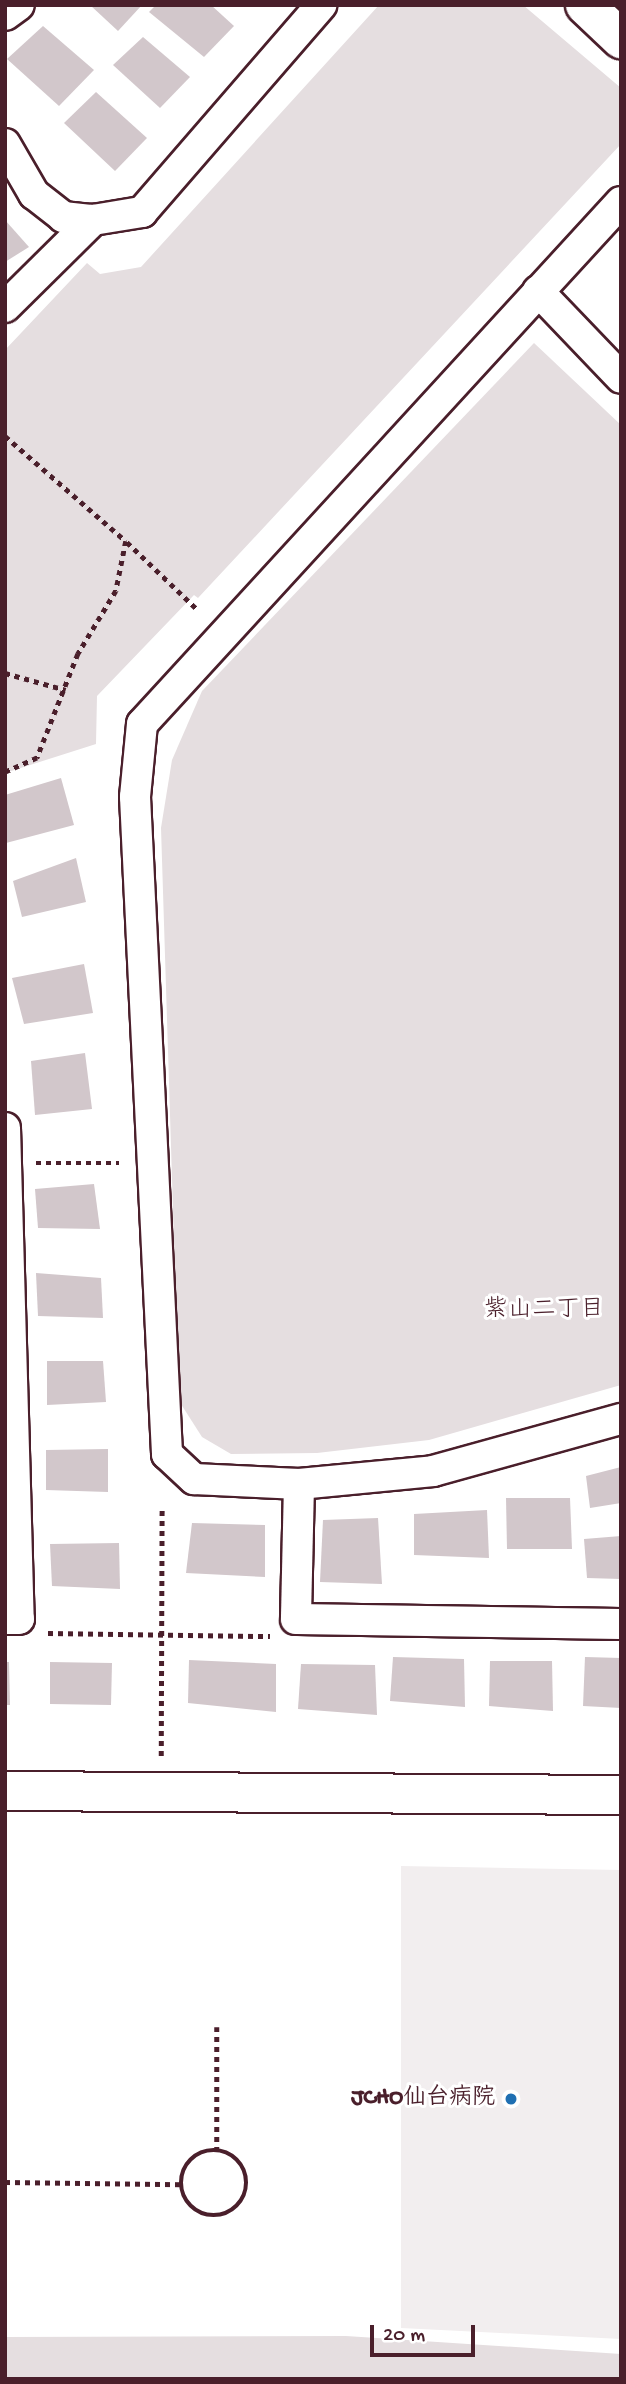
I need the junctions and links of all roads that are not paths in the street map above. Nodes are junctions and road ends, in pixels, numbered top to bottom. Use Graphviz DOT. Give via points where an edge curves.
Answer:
graph roads {
  1 [pos="19,5"];
  2 [pos="321,5"];
  3 [pos="585,5"];
  4 [pos="5,15"];
  5 [pos="621,38"];
  6 [pos="5,144"];
  7 [pos="621,202"];
  8 [pos="93,220"];
  9 [pos="538,291"];
  10 [pos="5,307"];
  11 [pos="621,378"];
  12 [pos="5,1128"];
  13 [pos="621,1419"];
  14 [pos="299,1484"];
  15 [pos="12,1619"];
  16 [pos="621,1624"];
  17 [pos="5,1791"];
  18 [pos="621,1795"];
  1 -- 4 [label="street"];
  2 -- 8 [label="street" via="142,212"];
  3 -- 5 [label="street"];
  6 -- 8 [label="street" via="34,194 63,217"];
  7 -- 9 [label="street"];
  8 -- 10 [label="street"];
  9 -- 11 [label="street"];
  9 -- 14 [label="street" via="142,723 135,797 167,1454 194,1479"];
  12 -- 15 [label="street"];
  13 -- 14 [label="street" via="433,1471"];
  14 -- 16 [label="street" via="296,1619"];
  17 -- 18 [label="street"];
}
